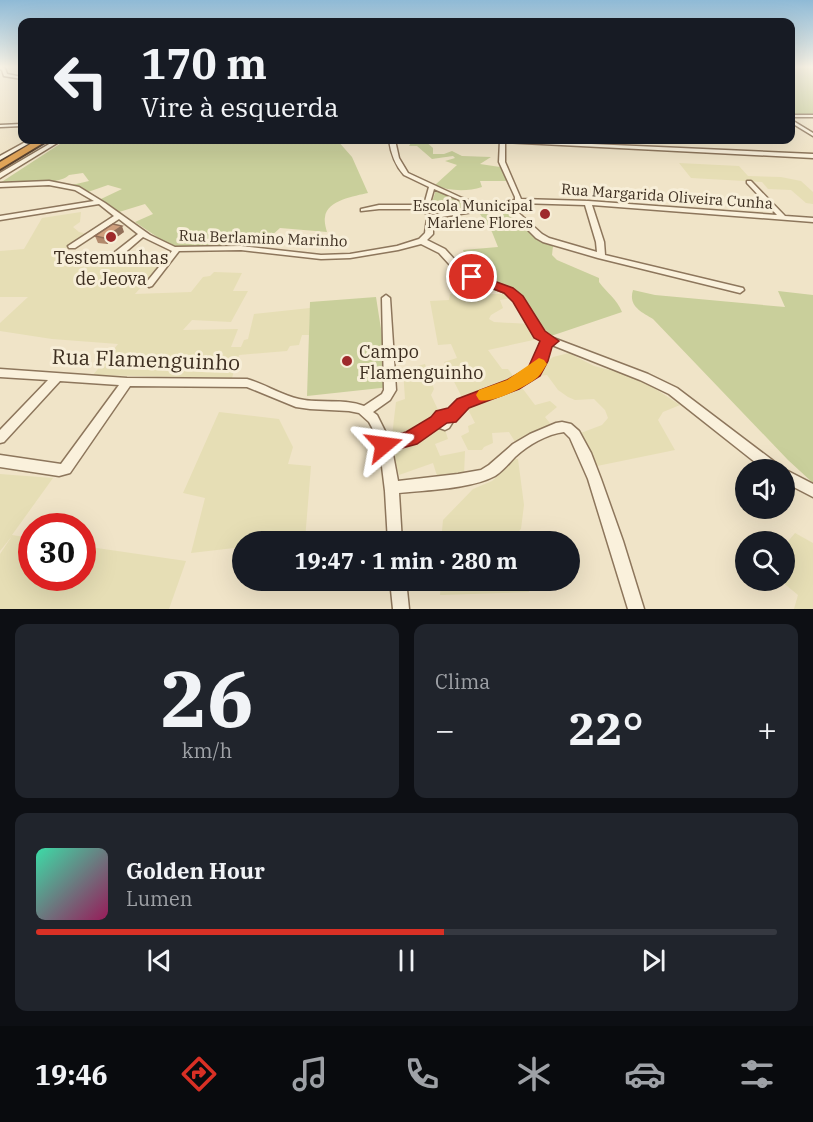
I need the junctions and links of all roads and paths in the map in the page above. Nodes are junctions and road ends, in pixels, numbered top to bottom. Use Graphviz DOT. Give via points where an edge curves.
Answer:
graph roads {
  1 [pos="813,116"];
  2 [pos="795,118"];
  3 [pos="795,122"];
  4 [pos="0,126"];
  5 [pos="18,126"];
  6 [pos="813,135"];
  7 [pos="25,144"];
  8 [pos="36,144"];
  9 [pos="52,144"];
  10 [pos="392,144"];
  11 [pos="502,144"];
  12 [pos="611,144"];
  13 [pos="813,156"];
  14 [pos="0,158"];
  15 [pos="0,166"];
  16 [pos="0,176"];
  17 [pos="749,182"];
  18 [pos="0,185"];
  19 [pos="432,186"];
  20 [pos="518,199"];
  21 [pos="100,202"];
  22 [pos="588,203"];
  23 [pos="508,206"];
  24 [pos="427,207"];
  25 [pos="487,208"];
  26 [pos="363,210"];
  27 [pos="119,216"];
  28 [pos="433,216"];
  29 [pos="0,218"];
  30 [pos="783,218"];
  31 [pos="813,220"];
  32 [pos="142,234"];
  33 [pos="422,241"];
  34 [pos="72,246"];
  35 [pos="177,249"];
  36 [pos="118,254"];
  37 [pos="601,256"];
  38 [pos="149,284"];
  39 [pos="741,290"];
  40 [pos="386,298"];
  41 [pos="552,341"];
  42 [pos="0,373"];
  43 [pos="57,377"];
  44 [pos="127,382"];
  45 [pos="365,411"];
  46 [pos="0,438"];
  47 [pos="384,445"];
  48 [pos="761,459"];
  49 [pos="0,461"];
  50 [pos="795,481"];
  51 [pos="391,488"];
  52 [pos="813,491"];
  53 [pos="394,531"];
  54 [pos="399,591"];
  55 [pos="636,608"];
  56 [pos="401,609"];
  1 -- 2 [label="street"];
  3 -- 6 [label="street"];
  4 -- 5 [label="street"];
  7 -- 14 [label="street"];
  8 -- 15 [label="highway"];
  9 -- 16 [label="street"];
  10 -- 19 [label="street" via="403,171"];
  11 -- 20 [label="street" via="502,162"];
  12 -- 13 [label="street"];
  17 -- 30 [label="street"];
  18 -- 21 [label="street, Rua Berlamino Marinho" via="60,184 77,188"];
  19 -- 24 [label="street"];
  19 -- 25 [label="street"];
  20 -- 22 [label="street, Rua Margarida Oliveira Cunha"];
  20 -- 23 [label="street"];
  21 -- 27 [label="street, Rua Berlamino Marinho"];
  21 -- 29 [label="street"];
  22 -- 30 [label="street, Rua Margarida Oliveira Cunha"];
  22 -- 37 [label="street"];
  23 -- 25 [label="street"];
  23 -- 37 [label="street" via="546,240"];
  24 -- 26 [label="street"];
  24 -- 28 [label="street" via="427,213"];
  25 -- 28 [label="street"];
  27 -- 32 [label="street, Rua Berlamino Marinho"];
  27 -- 34 [label="street"];
  28 -- 33 [label="street" via="429,234"];
  30 -- 31 [label="street, Rua Margarida Oliveira Cunha"];
  32 -- 35 [label="street, Rua Berlamino Marinho"];
  32 -- 36 [label="street"];
  33 -- 35 [label="street, Rua Berlamino Marinho" via="391,250 327,258 251,249"];
  33 -- 41 [label="street" via="442,251 464,274 509,291 540,334"];
  35 -- 38 [label="street"];
  37 -- 39 [label="street"];
  40 -- 45 [label="street" via="390,390"];
  41 -- 47 [label="street" via="546,344 534,372 463,404 450,417 442,416 410,439"];
  41 -- 48 [label="street" via="673,391"];
  42 -- 43 [label="street, Rua Flamenguinho"];
  43 -- 44 [label="street, Rua Flamenguinho"];
  43 -- 46 [label="street"];
  44 -- 45 [label="street, Rua Flamenguinho" via="247,383 304,404"];
  44 -- 49 [label="street" via="64,469"];
  45 -- 47 [label="street" via="374,420"];
  47 -- 51 [label="street"];
  50 -- 52 [label="street"];
  51 -- 53 [label="street"];
  51 -- 55 [label="street" via="488,474 516,448 559,427 567,427 573,430 588,459"];
  54 -- 56 [label="street"];
}
